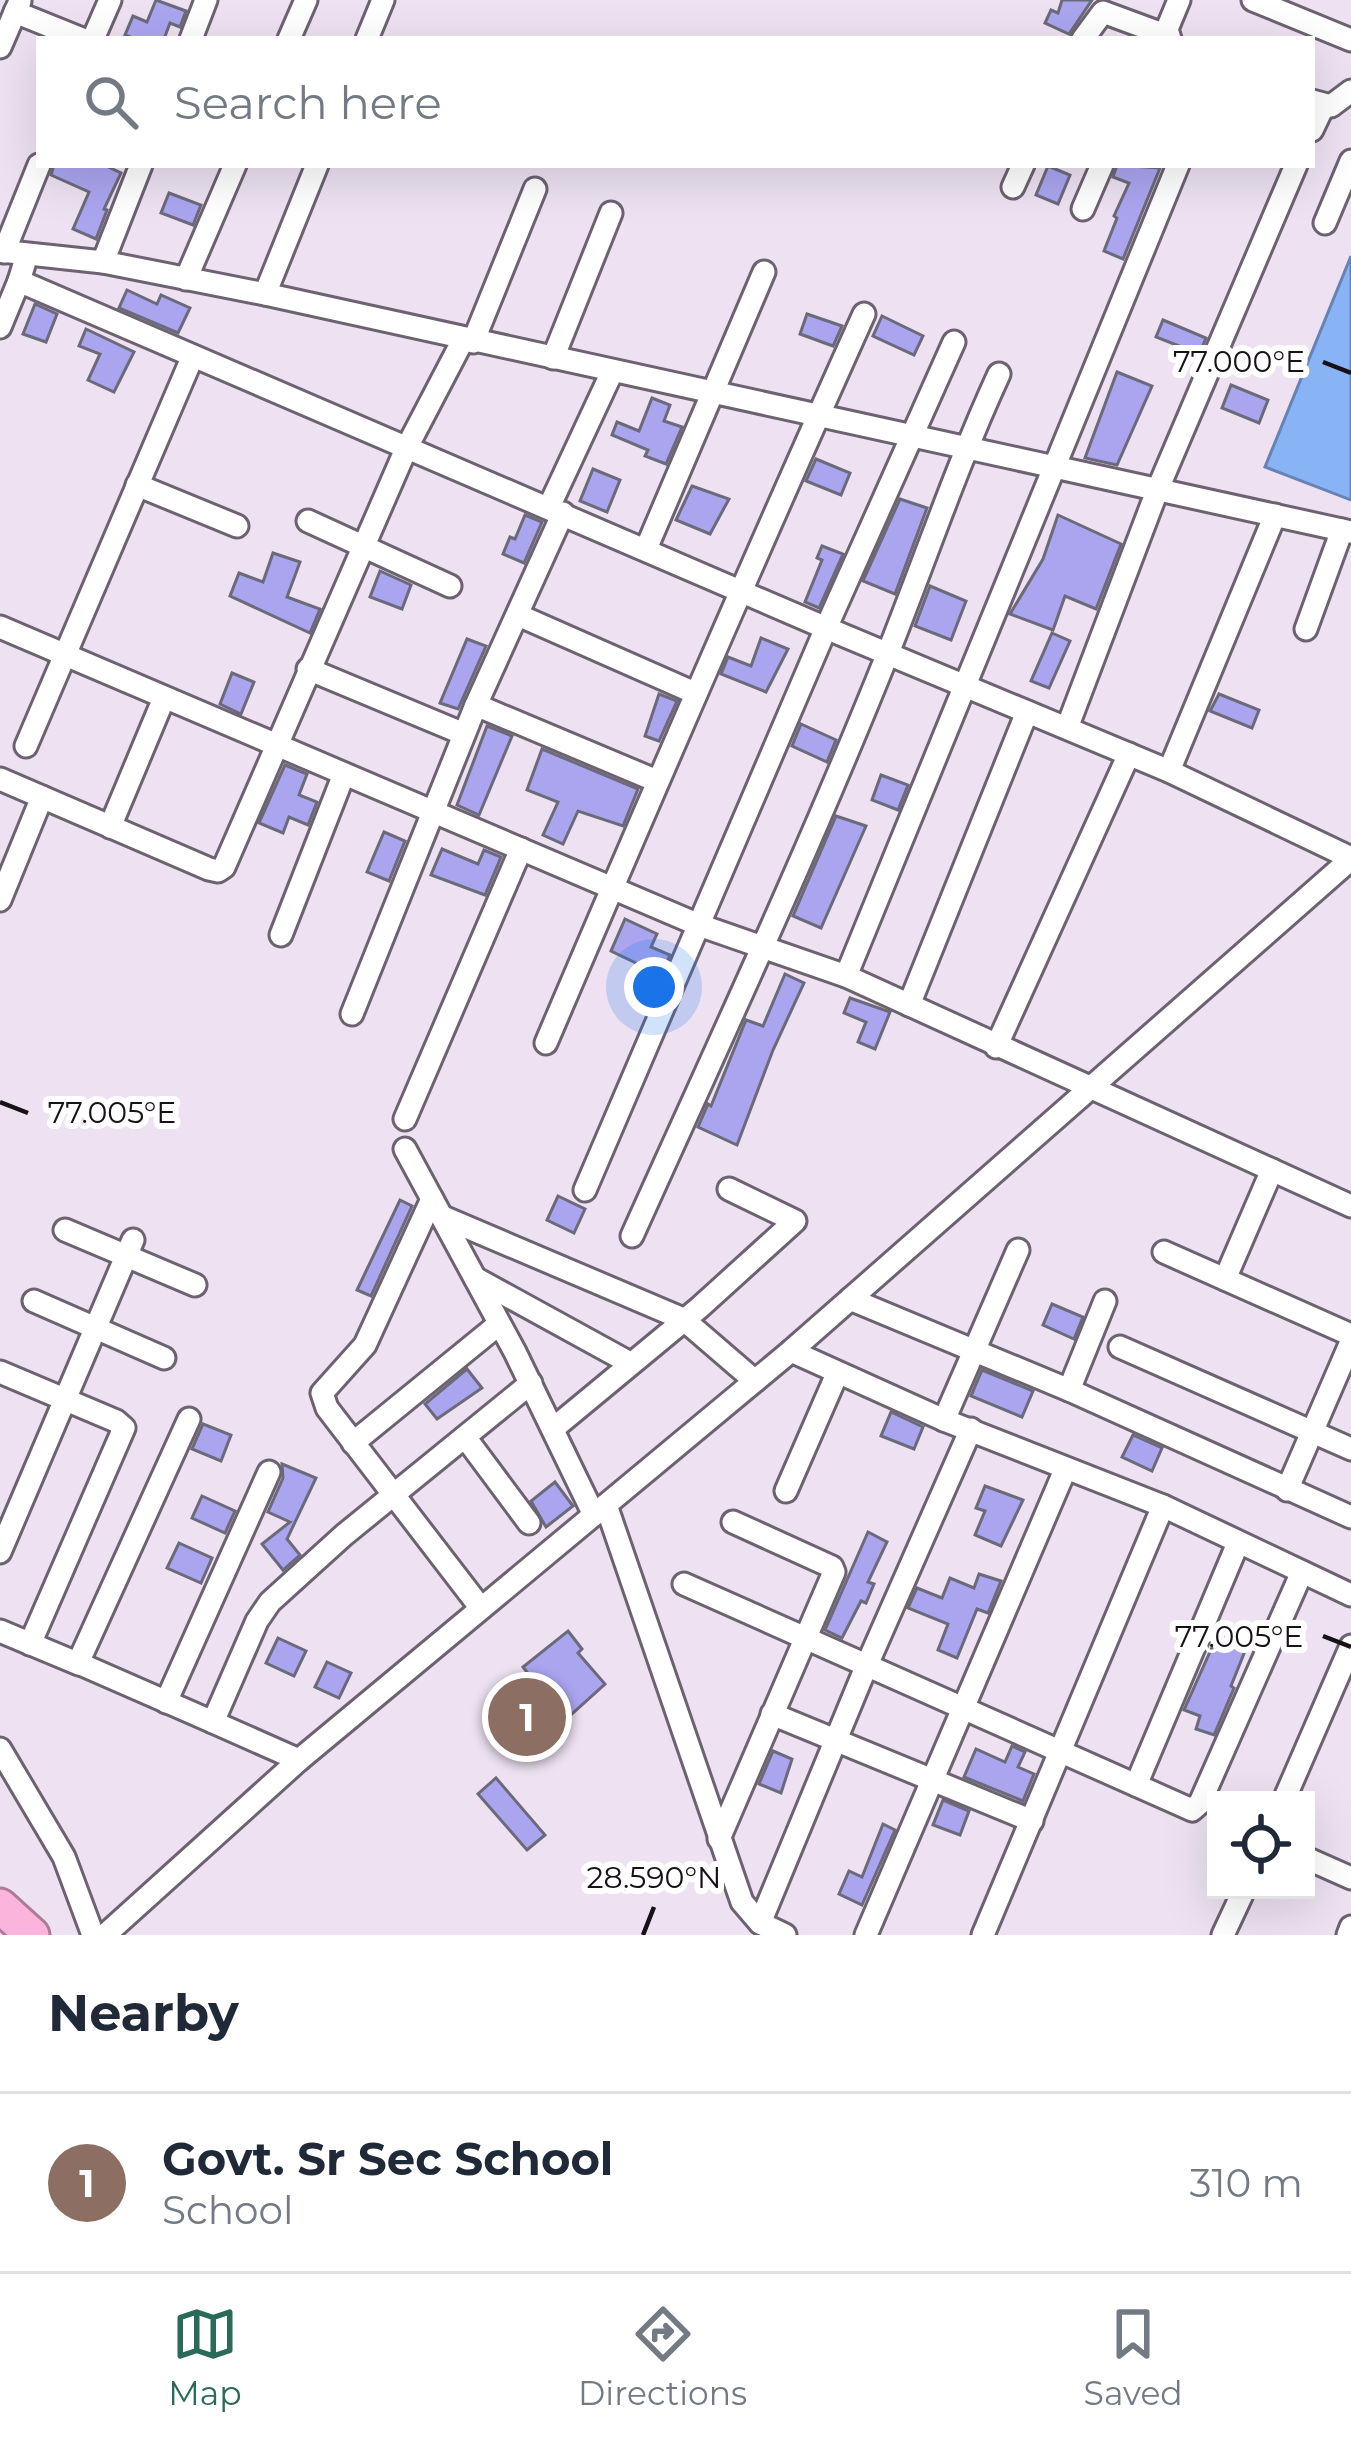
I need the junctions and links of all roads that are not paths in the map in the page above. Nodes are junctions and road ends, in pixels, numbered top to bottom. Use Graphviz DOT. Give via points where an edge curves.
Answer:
graph roads {
  1 [pos="110,0"];
  2 [pos="206,0"];
  3 [pos="306,0"];
  4 [pos="383,0"];
  5 [pos="1178,0"];
  6 [pos="1253,0"];
  7 [pos="18,6"];
  8 [pos="76,36"];
  9 [pos="94,36"];
  10 [pos="192,36"];
  11 [pos="290,36"];
  12 [pos="368,36"];
  13 [pos="1085,36"];
  14 [pos="1161,36"];
  15 [pos="1164,36"];
  16 [pos="1351,40"];
  17 [pos="0,47"];
  18 [pos="1335,102"];
  19 [pos="1315,126"];
  20 [pos="1351,161"];
  21 [pos="38,168"];
  22 [pos="140,168"];
  23 [pos="234,168"];
  24 [pos="316,168"];
  25 [pos="1022,168"];
  26 [pos="1101,168"];
  27 [pos="1177,168"];
  28 [pos="1296,168"];
  29 [pos="1012,187"];
  30 [pos="535,189"];
  31 [pos="1083,209"];
  32 [pos="611,213"];
  33 [pos="1325,224"];
  34 [pos="10,253"];
  35 [pos="103,262"];
  36 [pos="764,272"];
  37 [pos="186,279"];
  38 [pos="20,280"];
  39 [pos="265,294"];
  40 [pos="864,314"];
  41 [pos="0,327"];
  42 [pos="468,341"];
  43 [pos="954,342"];
  44 [pos="192,358"];
  45 [pos="553,358"];
  46 [pos="612,372"];
  47 [pos="999,374"];
  48 [pos="710,393"];
  49 [pos="818,417"];
  50 [pos="914,435"];
  51 [pos="966,446"];
  52 [pos="406,448"];
  53 [pos="1058,466"];
  54 [pos="137,485"];
  55 [pos="1157,491"];
  56 [pos="556,510"];
  57 [pos="1275,515"];
  58 [pos="308,521"];
  59 [pos="237,526"];
  60 [pos="1347,531"];
  61 [pos="364,546"];
  62 [pos="646,549"];
  63 [pos="450,586"];
  64 [pos="744,590"];
  65 [pos="518,615"];
  66 [pos="0,628"];
  67 [pos="826,628"];
  68 [pos="1306,629"];
  69 [pos="887,653"];
  70 [pos="64,654"];
  71 [pos="308,669"];
  72 [pos="964,687"];
  73 [pos="695,693"];
  74 [pos="164,698"];
  75 [pos="476,705"];
  76 [pos="1028,712"];
  77 [pos="1067,728"];
  78 [pos="464,734"];
  79 [pos="275,744"];
  80 [pos="26,746"];
  81 [pos="1129,754"];
  82 [pos="1168,771"];
  83 [pos="344,774"];
  84 [pos="0,779"];
  85 [pos="657,781"];
  86 [pos="42,797"];
  87 [pos="432,812"];
  88 [pos="110,827"];
  89 [pos="521,849"];
  90 [pos="1351,858"];
  91 [pos="612,886"];
  92 [pos="0,900"];
  93 [pos="699,925"];
  94 [pos="281,935"];
  95 [pos="762,948"];
  96 [pos="846,976"];
  97 [pos="909,1005"];
  98 [pos="352,1013"];
  99 [pos="546,1042"];
  100 [pos="996,1047"];
  101 [pos="1092,1088"];
  102 [pos="405,1119"];
  103 [pos="406,1149"];
  104 [pos="1272,1170"];
  105 [pos="729,1189"];
  106 [pos="585,1190"];
  107 [pos="1351,1206"];
  108 [pos="438,1208"];
  109 [pos="65,1230"];
  110 [pos="632,1237"];
  111 [pos="129,1248"];
  112 [pos="1018,1250"];
  113 [pos="1164,1252"];
  114 [pos="474,1278"];
  115 [pos="1226,1279"];
  116 [pos="195,1285"];
  117 [pos="850,1299"];
  118 [pos="34,1301"];
  119 [pos="1105,1301"];
  120 [pos="683,1319"];
  121 [pos="499,1324"];
  122 [pos="95,1328"];
  123 [pos="1351,1339"];
  124 [pos="1120,1347"];
  125 [pos="791,1351"];
  126 [pos="974,1351"];
  127 [pos="164,1358"];
  128 [pos="630,1363"];
  129 [pos="837,1374"];
  130 [pos="1,1376"];
  131 [pos="755,1381"];
  132 [pos="531,1383"];
  133 [pos="1069,1390"];
  134 [pos="64,1399"];
  135 [pos="189,1419"];
  136 [pos="944,1420"];
  137 [pos="554,1428"];
  138 [pos="971,1429"];
  139 [pos="1313,1433"];
  140 [pos="465,1437"];
  141 [pos="353,1443"];
  142 [pos="1351,1449"];
  143 [pos="1065,1470"];
  144 [pos="269,1472"];
  145 [pos="1287,1490"];
  146 [pos="786,1491"];
  147 [pos="393,1497"];
  148 [pos="1163,1506"];
  149 [pos="600,1510"];
  150 [pos="1351,1517"];
  151 [pos="733,1522"];
  152 [pos="529,1523"];
  153 [pos="1238,1543"];
  154 [pos="0,1552"];
  155 [pos="1302,1572"];
  156 [pos="684,1583"];
  157 [pos="1351,1595"];
  158 [pos="480,1607"];
  159 [pos="0,1631"];
  160 [pos="805,1637"];
  161 [pos="29,1644"];
  162 [pos="1351,1646"];
  163 [pos="79,1664"];
  164 [pos="866,1667"];
  165 [pos="166,1702"];
  166 [pos="965,1709"];
  167 [pos="772,1714"];
  168 [pos="214,1722"];
  169 [pos="836,1740"];
  170 [pos="0,1749"];
  171 [pos="1062,1752"];
  172 [pos="299,1760"];
  173 [pos="934,1781"];
  174 [pos="1136,1785"];
  175 [pos="1288,1791"];
  176 [pos="1205,1814"];
  177 [pos="1032,1821"];
  178 [pos="719,1839"];
  179 [pos="1315,1862"];
  180 [pos="1351,1878"];
  181 [pos="1240,1899"];
  182 [pos="0,1906"];
  183 [pos="760,1923"];
  184 [pos="32,1935"];
  185 [pos="94,1935"];
  186 [pos="106,1935"];
  187 [pos="785,1935"];
  188 [pos="866,1935"];
  189 [pos="983,1935"];
  190 [pos="1223,1935"];
  1 -- 9 [label="street"];
  2 -- 10 [label="street"];
  3 -- 11 [label="street"];
  4 -- 12 [label="street"];
  5 -- 15 [label="street"];
  6 -- 16 [label="street"];
  7 -- 8 [label="street"];
  7 -- 17 [label="street"];
  13 -- 14 [label="street" via="1103,12"];
  18 -- 19 [label="street"];
  20 -- 33 [label="street"];
  21 -- 34 [label="street"];
  22 -- 35 [label="street"];
  23 -- 37 [label="street"];
  24 -- 39 [label="street"];
  25 -- 29 [label="street"];
  26 -- 31 [label="street"];
  27 -- 53 [label="street"];
  28 -- 55 [label="street"];
  30 -- 42 [label="street"];
  32 -- 45 [label="street"];
  34 -- 35 [label="street"];
  34 -- 38 [label="street"];
  35 -- 37 [label="street"];
  36 -- 48 [label="street"];
  37 -- 39 [label="street"];
  38 -- 41 [label="street"];
  38 -- 44 [label="street"];
  39 -- 42 [label="street"];
  40 -- 49 [label="street"];
  42 -- 45 [label="street"];
  42 -- 52 [label="street"];
  43 -- 50 [label="street"];
  44 -- 52 [label="street"];
  44 -- 54 [label="street"];
  45 -- 46 [label="street"];
  46 -- 48 [label="street"];
  46 -- 56 [label="street"];
  47 -- 51 [label="street"];
  48 -- 49 [label="street"];
  48 -- 62 [label="street"];
  49 -- 50 [label="street"];
  49 -- 64 [label="street"];
  50 -- 51 [label="street"];
  50 -- 67 [label="street"];
  51 -- 53 [label="street"];
  51 -- 69 [label="street"];
  52 -- 56 [label="street"];
  52 -- 61 [label="street"];
  53 -- 55 [label="street"];
  53 -- 72 [label="street"];
  54 -- 59 [label="street"];
  54 -- 70 [label="street"];
  55 -- 57 [label="street"];
  55 -- 77 [label="street"];
  56 -- 62 [label="street"];
  56 -- 65 [label="street"];
  57 -- 60 [label="street"];
  57 -- 82 [label="street"];
  58 -- 61 [label="street"];
  60 -- 68 [label="street"];
  61 -- 63 [label="street"];
  61 -- 71 [label="street"];
  62 -- 64 [label="street"];
  64 -- 67 [label="street"];
  64 -- 73 [label="street"];
  65 -- 73 [label="street"];
  65 -- 75 [label="street"];
  66 -- 70 [label="street"];
  67 -- 69 [label="street"];
  67 -- 93 [label="street"];
  69 -- 72 [label="street"];
  69 -- 95 [label="street"];
  70 -- 74 [label="street"];
  70 -- 80 [label="street"];
  71 -- 78 [label="street"];
  71 -- 79 [label="street"];
  72 -- 76 [label="street"];
  72 -- 96 [label="street"];
  73 -- 85 [label="street"];
  74 -- 79 [label="street"];
  74 -- 88 [label="street"];
  75 -- 78 [label="street"];
  75 -- 85 [label="street"];
  76 -- 77 [label="street"];
  76 -- 97 [label="street"];
  77 -- 81 [label="street"];
  78 -- 87 [label="street"];
  79 -- 83 [label="street"];
  79 -- 88 [label="street" via="218,871"];
  81 -- 82 [label="street"];
  81 -- 100 [label="street"];
  82 -- 90 [label="street"];
  83 -- 87 [label="street"];
  83 -- 94 [label="street"];
  84 -- 86 [label="street"];
  85 -- 91 [label="street"];
  86 -- 88 [label="street"];
  86 -- 92 [label="street"];
  87 -- 89 [label="street"];
  87 -- 98 [label="street"];
  89 -- 91 [label="street"];
  89 -- 102 [label="street"];
  90 -- 101 [label="street"];
  91 -- 93 [label="street"];
  91 -- 99 [label="street"];
  93 -- 95 [label="street"];
  93 -- 106 [label="street"];
  95 -- 96 [label="street"];
  95 -- 110 [label="street"];
  96 -- 97 [label="street"];
  97 -- 100 [label="street"];
  100 -- 101 [label="street"];
  101 -- 104 [label="street"];
  101 -- 117 [label="street"];
  103 -- 108 [label="street"];
  104 -- 107 [label="street"];
  104 -- 115 [label="street"];
  105 -- 120 [label="street" via="795,1221"];
  108 -- 114 [label="street"];
  108 -- 120 [label="street"];
  108 -- 141 [label="street" via="364,1345 323,1390"];
  109 -- 111 [label="street"];
  111 -- 116 [label="street"];
  111 -- 122 [label="street"];
  112 -- 126 [label="street"];
  113 -- 115 [label="street"];
  114 -- 121 [label="street"];
  114 -- 128 [label="street"];
  115 -- 123 [label="street"];
  117 -- 125 [label="street"];
  117 -- 126 [label="street"];
  118 -- 122 [label="street"];
  119 -- 133 [label="street"];
  120 -- 128 [label="street"];
  120 -- 131 [label="street"];
  121 -- 132 [label="street"];
  121 -- 141 [label="street"];
  122 -- 127 [label="street"];
  122 -- 134 [label="street"];
  123 -- 139 [label="street"];
  124 -- 139 [label="street"];
  125 -- 129 [label="street"];
  125 -- 131 [label="street"];
  126 -- 133 [label="street"];
  126 -- 136 [label="street"];
  128 -- 137 [label="street"];
  129 -- 136 [label="street"];
  129 -- 146 [label="street"];
  130 -- 134 [label="street"];
  131 -- 149 [label="street"];
  132 -- 137 [label="street"];
  132 -- 140 [label="street"];
  133 -- 145 [label="street"];
  134 -- 154 [label="street"];
  134 -- 161 [label="street" via="116,1420 124,1432"];
  135 -- 163 [label="street"];
  136 -- 138 [label="street"];
  137 -- 149 [label="street"];
  138 -- 143 [label="street"];
  138 -- 164 [label="street"];
  139 -- 142 [label="street"];
  139 -- 145 [label="street"];
  140 -- 147 [label="street"];
  140 -- 152 [label="street"];
  141 -- 147 [label="street"];
  143 -- 148 [label="street"];
  143 -- 166 [label="street"];
  144 -- 165 [label="street"];
  145 -- 150 [label="street"];
  147 -- 158 [label="street"];
  147 -- 168 [label="street" via="263,1611"];
  148 -- 153 [label="street"];
  148 -- 171 [label="street"];
  149 -- 158 [label="street"];
  149 -- 178 [label="street"];
  151 -- 160 [label="street" via="834,1569"];
  153 -- 155 [label="street"];
  153 -- 174 [label="street"];
  155 -- 157 [label="street"];
  155 -- 176 [label="street"];
  156 -- 160 [label="street"];
  158 -- 172 [label="street"];
  159 -- 161 [label="street"];
  160 -- 164 [label="street"];
  160 -- 167 [label="street"];
  161 -- 163 [label="street"];
  162 -- 175 [label="street"];
  163 -- 165 [label="street"];
  164 -- 166 [label="street"];
  164 -- 169 [label="street"];
  165 -- 168 [label="street"];
  166 -- 171 [label="street"];
  166 -- 173 [label="street"];
  167 -- 169 [label="street"];
  167 -- 178 [label="street"];
  168 -- 172 [label="street"];
  169 -- 173 [label="street"];
  169 -- 183 [label="street"];
  170 -- 185 [label="street" via="64,1857"];
  171 -- 174 [label="street"];
  171 -- 177 [label="street"];
  172 -- 186 [label="street"];
  173 -- 177 [label="street"];
  173 -- 188 [label="street"];
  174 -- 176 [label="street"];
  177 -- 189 [label="street"];
  178 -- 183 [label="street" via="742,1902"];
  179 -- 180 [label="street"];
  181 -- 190 [label="street"];
  182 -- 184 [label="highway"];
  183 -- 187 [label="street"];
}
